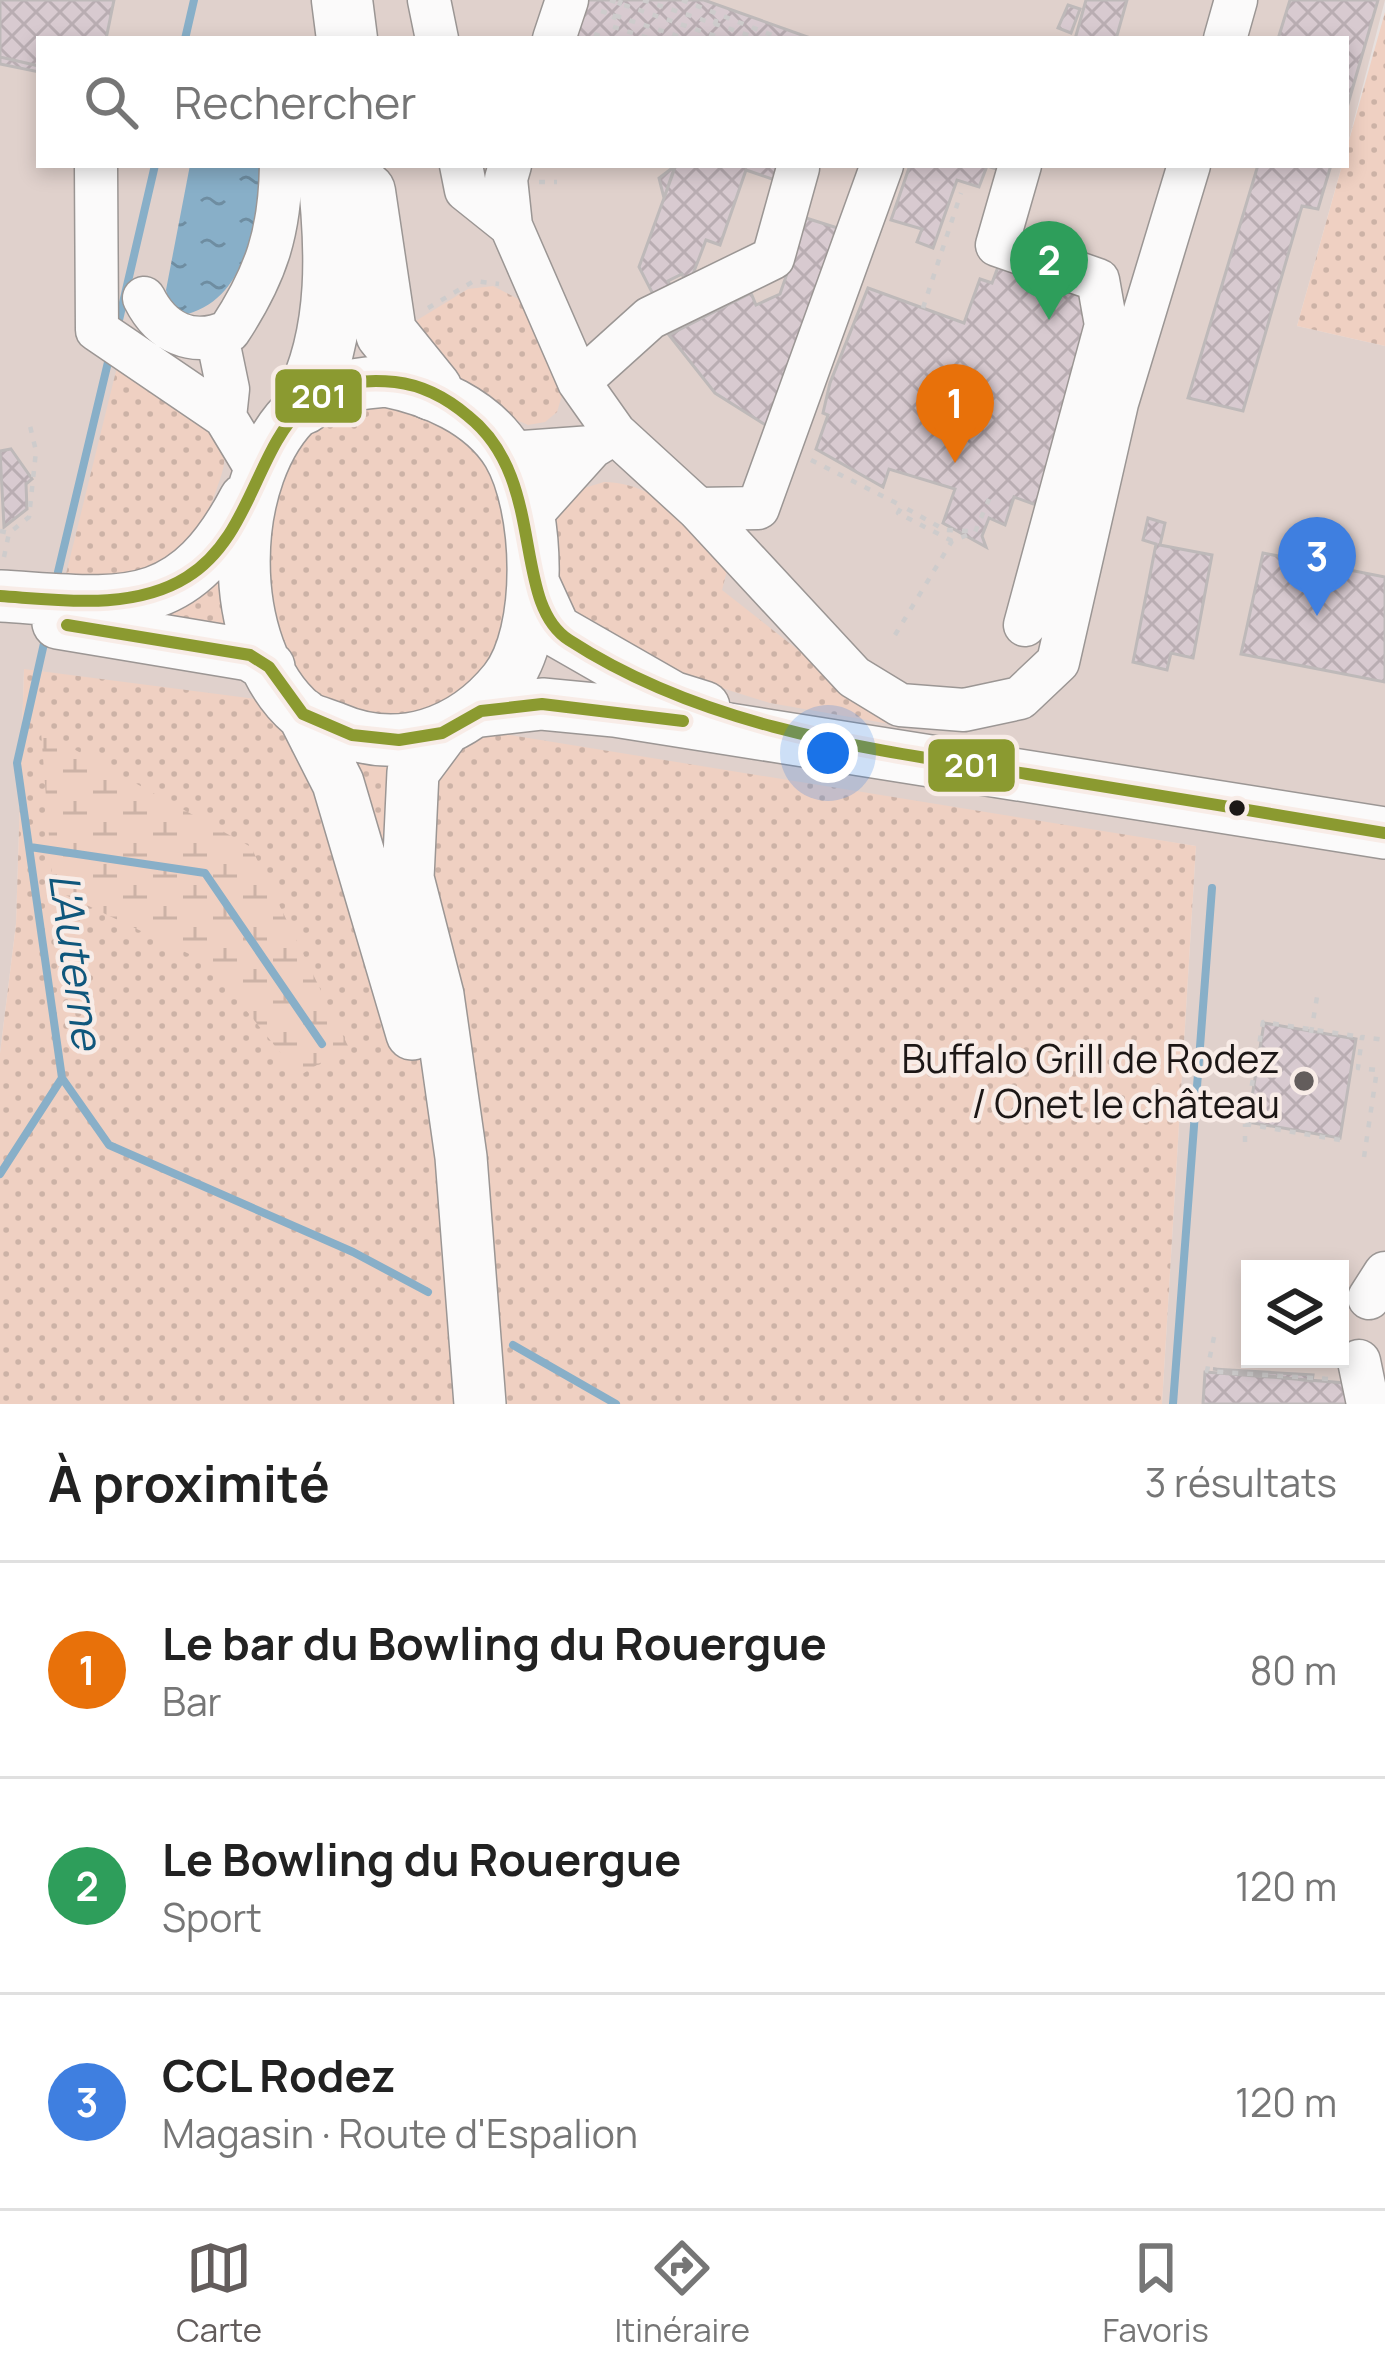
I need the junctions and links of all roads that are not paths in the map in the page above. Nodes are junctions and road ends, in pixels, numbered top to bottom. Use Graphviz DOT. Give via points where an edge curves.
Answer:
graph roads {
  1 [pos="308,0"];
  2 [pos="342,0"];
  3 [pos="429,0"];
  4 [pos="1236,0"];
  5 [pos="580,4"];
  6 [pos="312,36"];
  7 [pos="347,36"];
  8 [pos="435,36"];
  9 [pos="556,36"];
  10 [pos="1226,36"];
  11 [pos="96,168"];
  12 [pos="281,168"];
  13 [pos="327,168"];
  14 [pos="362,168"];
  15 [pos="462,168"];
  16 [pos="509,168"];
  17 [pos="798,168"];
  18 [pos="881,168"];
  19 [pos="1019,168"];
  20 [pos="1188,168"];
  21 [pos="511,226"];
  22 [pos="144,298"];
  23 [pos="217,336"];
  24 [pos="579,382"];
  25 [pos="432,390"];
  26 [pos="294,414"];
  27 [pos="225,417"];
  28 [pos="604,440"];
  29 [pos="508,453"];
  30 [pos="253,481"];
  31 [pos="698,509"];
  32 [pos="528,518"];
  33 [pos="533,581"];
  34 [pos="0,596"];
  35 [pos="0,608"];
  36 [pos="1025,625"];
  37 [pos="269,667"];
  38 [pos="303,714"];
  39 [pos="462,722"];
  40 [pos="779,734"];
  41 [pos="1385,833"];
  42 [pos="471,1329"];
  43 [pos="1341,1370"];
  44 [pos="480,1404"];
  45 [pos="1368,1404"];
  1 -- 6 [label="highway"];
  2 -- 7 [label="highway"];
  3 -- 8 [label="street"];
  4 -- 10 [label="street"];
  5 -- 9 [label="street"];
  11 -- 27 [label="street" via="97,330"];
  12 -- 23 [label="street" via="264,277 229,331"];
  13 -- 26 [label="highway" via="334,221 327,340 319,374"];
  14 -- 25 [label="highway" via="386,333"];
  15 -- 21 [label="street" via="466,190"];
  16 -- 21 [label="street"];
  17 -- 24 [label="street" via="773,257 650,318"];
  18 -- 31 [label="street" via="758,508"];
  19 -- 36 [label="street" via="997,245 1098,280 1106,325"];
  20 -- 31 [label="street" via="1117,404 1058,662 1020,698 964,710 900,705 854,676"];
  21 -- 24 [label="street"];
  22 -- 23 [label="street" via="156,321 186,338"];
  23 -- 27 [label="street"];
  24 -- 28 [label="street"];
  25 -- 26 [label="main road" via="386,381 343,385"];
  25 -- 29 [label="main road"];
  26 -- 27 [label="street"];
  26 -- 30 [label="main road" via="267,445"];
  27 -- 30 [label="street"];
  28 -- 29 [label="street"];
  28 -- 31 [label="street"];
  28 -- 32 [label="street"];
  29 -- 32 [label="main road"];
  30 -- 34 [label="main road" via="220,546 190,577 140,597"];
  30 -- 37 [label="main road" via="243,557"];
  32 -- 33 [label="main road"];
  33 -- 39 [label="main road" via="528,636 512,672"];
  33 -- 40 [label="main road" via="555,630 672,697"];
  35 -- 37 [label="main road" via="250,655"];
  37 -- 38 [label="main road"];
  38 -- 39 [label="main road" via="352,735 398,740"];
  38 -- 42 [label="main road" via="338,783 405,1005"];
  39 -- 40 [label="main road" via="542,704"];
  39 -- 42 [label="main road" via="412,772 409,878 452,1088"];
  40 -- 41 [label="main road"];
  42 -- 44 [label="main road"];
  43 -- 45 [label="street"];
}
